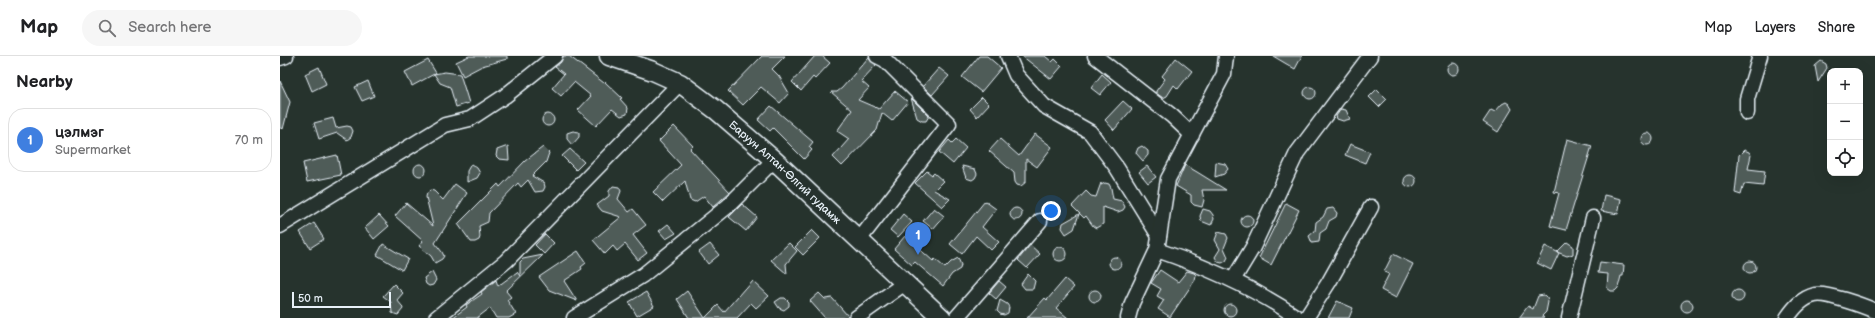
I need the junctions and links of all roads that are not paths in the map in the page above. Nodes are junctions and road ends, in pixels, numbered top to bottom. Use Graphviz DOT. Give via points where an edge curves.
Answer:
graph roads {
  1 [pos="286,56"];
  2 [pos="554,56"];
  3 [pos="609,56"];
  4 [pos="877,56"];
  5 [pos="1008,56"];
  6 [pos="1095,56"];
  7 [pos="1226,56"];
  8 [pos="1370,56"];
  9 [pos="1760,56"];
  10 [pos="280,58"];
  11 [pos="680,84"];
  12 [pos="1746,113"];
  13 [pos="1192,135"];
  14 [pos="774,160"];
  15 [pos="1371,207"];
  16 [pos="1592,218"];
  17 [pos="1040,221"];
  18 [pos="280,226"];
  19 [pos="859,240"];
  20 [pos="1158,243"];
  21 [pos="1233,280"];
  22 [pos="905,283"];
  23 [pos="1875,311"];
  24 [pos="436,318"];
  25 [pos="574,318"];
  26 [pos="856,318"];
  27 [pos="942,318"];
  28 [pos="956,318"];
  29 [pos="1128,318"];
  30 [pos="1298,318"];
  31 [pos="1306,318"];
  32 [pos="1569,318"];
  33 [pos="1787,318"];
  1 -- 10 [label="street"];
  2 -- 18 [label="street" via="505,96 470,119 446,125"];
  3 -- 11 [label="main road, Баруун Алтан-Өлгий гудамж" via="653,71"];
  4 -- 19 [label="street" via="885,60 949,124"];
  5 -- 20 [label="street" via="1016,75 1044,106 1090,132 1117,168"];
  6 -- 13 [label="street" via="1172,116"];
  7 -- 13 [label="street" via="1224,74"];
  8 -- 21 [label="street" via="1297,153 1253,246"];
  9 -- 12 [label="street" via="1747,99"];
  11 -- 14 [label="main road, Баруун Алтан-Өлгий гудамж" via="716,110"];
  11 -- 24 [label="street" via="506,261"];
  13 -- 20 [label="street" via="1168,179"];
  14 -- 19 [label="main road, Баруун Алтан-Өлгий гудамж"];
  14 -- 25 [label="street" via="728,206 643,275"];
  15 -- 31 [label="street"];
  16 -- 32 [label="street"];
  17 -- 28 [label="street"];
  19 -- 22 [label="main road, Баруун Алтан-Өлгий гудамж"];
  20 -- 21 [label="street"];
  20 -- 29 [label="street"];
  21 -- 30 [label="street"];
  22 -- 26 [label="street"];
  22 -- 27 [label="main road, Баруун Алтан-Өлгий гудамж"];
  23 -- 33 [label="street" via="1856,302 1816,294 1798,303"];
}
